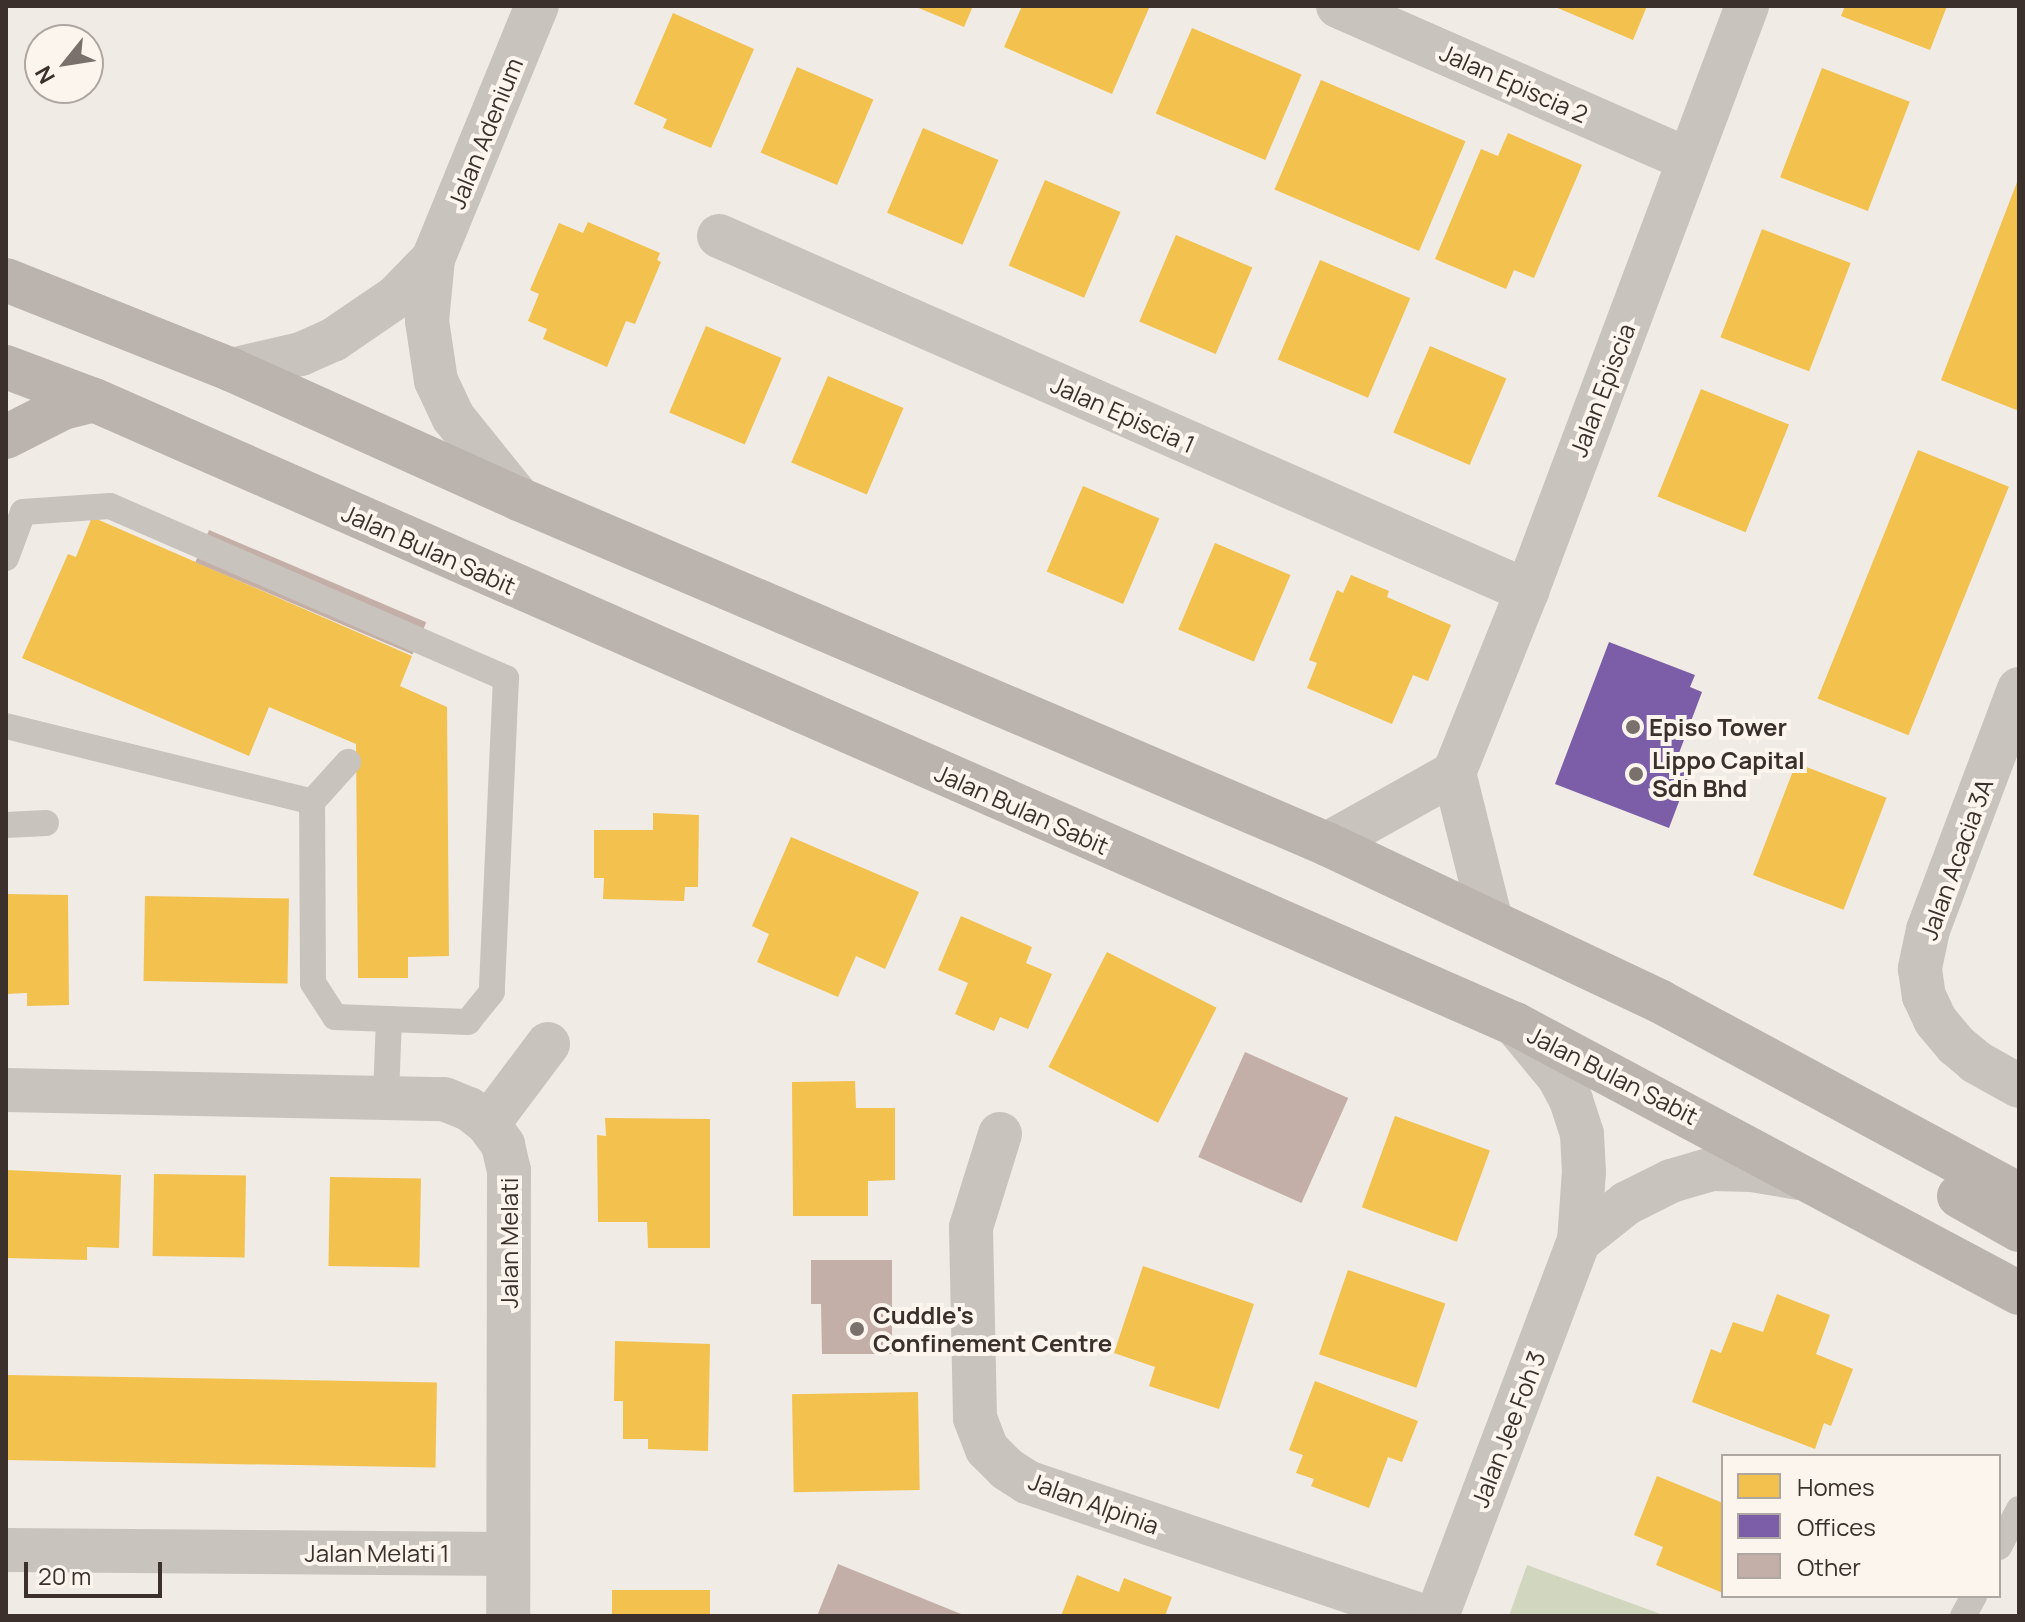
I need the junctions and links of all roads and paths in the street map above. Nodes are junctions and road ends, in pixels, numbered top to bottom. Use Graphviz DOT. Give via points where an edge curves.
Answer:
graph roads {
  1 [pos="537,6"];
  2 [pos="1338,6"];
  3 [pos="1747,6"];
  4 [pos="1689,160"];
  5 [pos="719,236"];
  6 [pos="433,259"];
  7 [pos="6,280"];
  8 [pos="6,367"];
  9 [pos="232,370"];
  10 [pos="94,400"];
  11 [pos="6,437"];
  12 [pos="519,499"];
  13 [pos="6,558"];
  14 [pos="1527,591"];
  15 [pos="2019,689"];
  16 [pos="6,726"];
  17 [pos="348,762"];
  18 [pos="1454,773"];
  19 [pos="312,802"];
  20 [pos="46,823"];
  21 [pos="6,825"];
  22 [pos="1327,844"];
  23 [pos="1491,921"];
  24 [pos="1661,1002"];
  25 [pos="389,1019"];
  26 [pos="1515,1024"];
  27 [pos="548,1044"];
  28 [pos="2019,1086"];
  29 [pos="6,1090"];
  30 [pos="386,1096"];
  31 [pos="488,1124"];
  32 [pos="1000,1134"];
  33 [pos="1812,1180"];
  34 [pos="2019,1195"];
  35 [pos="2019,1230"];
  36 [pos="1579,1241"];
  37 [pos="2019,1293"];
  38 [pos="2019,1509"];
  39 [pos="2001,1543"];
  40 [pos="6,1550"];
  41 [pos="508,1554"];
  42 [pos="1973,1598"];
  43 [pos="508,1616"];
  44 [pos="1423,1616"];
  45 [pos="1437,1616"];
  46 [pos="1963,1616"];
  1 -- 6 [label="street, Jalan Adenium"];
  2 -- 4 [label="street, Jalan Episcia 2"];
  3 -- 4 [label="street, Jalan Episcia"];
  4 -- 14 [label="street, Jalan Episcia"];
  5 -- 14 [label="street, Jalan Episcia 1"];
  6 -- 9 [label="street, Jalan Adenium" via="396,297 333,340 301,354"];
  6 -- 12 [label="street, Jalan Adenium" via="427,321 436,381 466,436"];
  7 -- 9 [label="main road"];
  8 -- 10 [label="main road, Jalan Bulan Sabit"];
  9 -- 12 [label="main road"];
  10 -- 11 [label="main road" via="63,408"];
  10 -- 26 [label="main road, Jalan Bulan Sabit"];
  12 -- 22 [label="main road"];
  13 -- 25 [label="lane" via="23,512 110,506 506,678 492,992 468,1022"];
  14 -- 18 [label="street, Jalan Episcia"];
  15 -- 28 [label="street, Jalan Acacia 3A" via="1928,930 1920,969 1930,1008 1956,1045"];
  16 -- 19 [label="lane"];
  17 -- 19 [label="lane"];
  18 -- 22 [label="street"];
  18 -- 23 [label="street"];
  19 -- 25 [label="lane" via="313,983 335,1017"];
  20 -- 21 [label="lane"];
  22 -- 23 [label="main road"];
  23 -- 24 [label="main road"];
  24 -- 34 [label="main road"];
  24 -- 35 [label="main road" via="1697,1047 1726,1066"];
  25 -- 30 [label="lane"];
  26 -- 33 [label="main road, Jalan Bulan Sabit"];
  26 -- 36 [label="street, Jalan Jee Foh 3" via="1558,1076 1582,1134"];
  27 -- 31 [label="street"];
  29 -- 30 [label="street"];
  30 -- 31 [label="street" via="444,1099"];
  31 -- 41 [label="street, Jalan Melati" via="503,1145 509,1170"];
  32 -- 44 [label="street, Jalan Alpinia" via="971,1227 975,1418 987,1449 1027,1482"];
  33 -- 36 [label="street" via="1712,1169 1671,1181 1627,1203"];
  33 -- 37 [label="main road, Jalan Bulan Sabit"];
  36 -- 45 [label="street, Jalan Jee Foh 3"];
  38 -- 39 [label="lane"];
  40 -- 41 [label="street, Jalan Melati 1"];
  41 -- 43 [label="street, Jalan Melati"];
  42 -- 46 [label="lane"];
}
